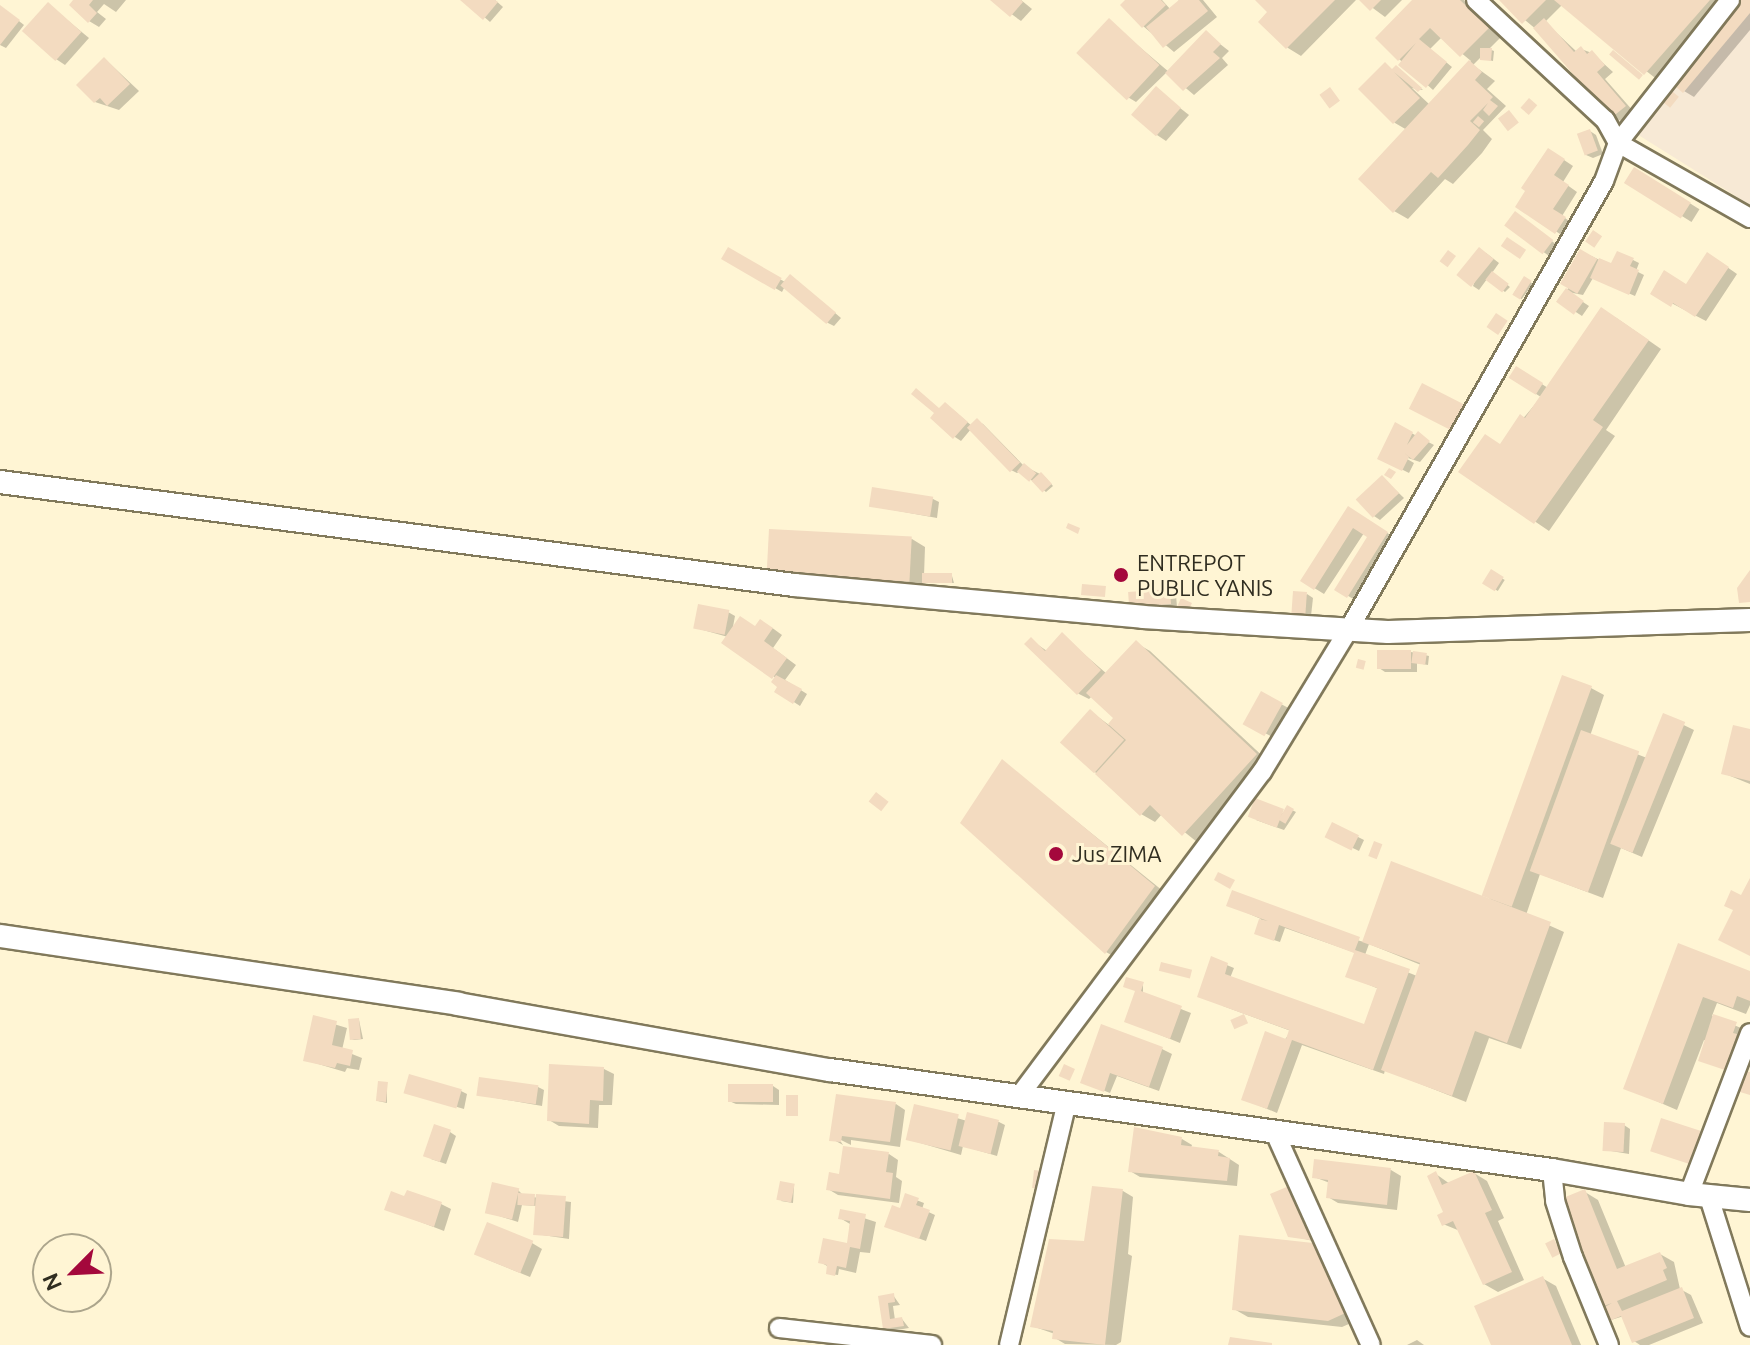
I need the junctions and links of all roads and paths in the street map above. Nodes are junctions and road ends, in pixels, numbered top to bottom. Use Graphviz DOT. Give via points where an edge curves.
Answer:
graph roads {
  1 [pos="1476,0"];
  2 [pos="1730,0"];
  3 [pos="1618,143"];
  4 [pos="1750,218"];
  5 [pos="0,482"];
  6 [pos="1750,620"];
  7 [pos="1349,629"];
  8 [pos="0,936"];
  9 [pos="1750,1033"];
  10 [pos="1020,1095"];
  11 [pos="1067,1102"];
  12 [pos="1276,1135"];
  13 [pos="1552,1170"];
  14 [pos="1698,1194"];
  15 [pos="1750,1200"];
  16 [pos="1750,1327"];
  17 [pos="779,1328"];
  18 [pos="817,1339"];
  19 [pos="932,1345"];
  20 [pos="1009,1345"];
  21 [pos="1371,1345"];
  22 [pos="1609,1345"];
  1 -- 3 [label="street" via="1605,120"];
  2 -- 3 [label="street"];
  3 -- 4 [label="street"];
  3 -- 7 [label="street" via="1604,181"];
  5 -- 7 [label="main road" via="794,585 1143,617"];
  6 -- 7 [label="main road"];
  7 -- 10 [label="street" via="1262,772"];
  8 -- 10 [label="main road" via="458,1004 830,1070"];
  9 -- 14 [label="street"];
  10 -- 11 [label="main road"];
  11 -- 12 [label="main road"];
  11 -- 20 [label="street"];
  12 -- 13 [label="main road"];
  12 -- 21 [label="street"];
  13 -- 14 [label="main road"];
  13 -- 22 [label="street" via="1555,1201 1573,1257"];
  14 -- 15 [label="main road"];
  14 -- 16 [label="street"];
  17 -- 18 [label="street"];
  18 -- 19 [label="street"];
}
